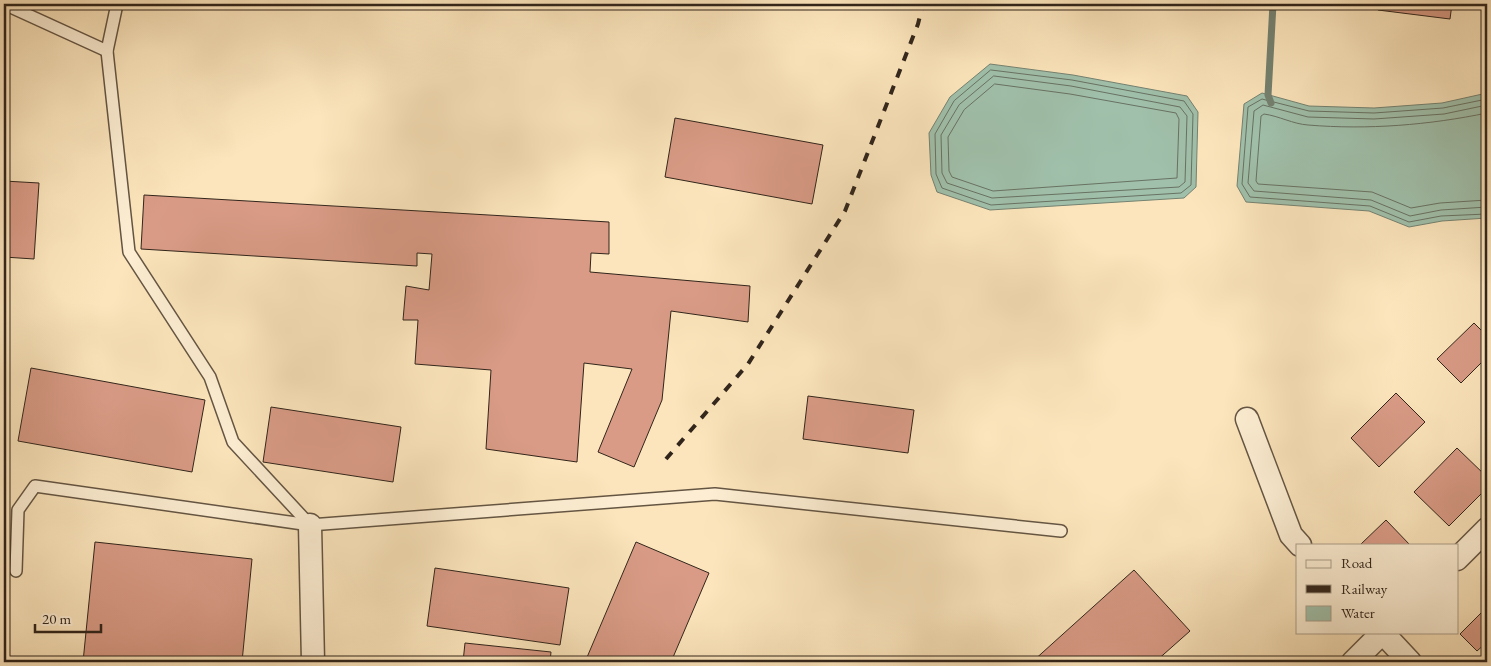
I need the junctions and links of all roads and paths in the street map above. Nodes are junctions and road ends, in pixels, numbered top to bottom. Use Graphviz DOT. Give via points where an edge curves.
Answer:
graph roads {
  1 [pos="4,4"];
  2 [pos="117,4"];
  3 [pos="107,51"];
  4 [pos="1247,419"];
  5 [pos="310,525"];
  6 [pos="1487,529"];
  7 [pos="1061,531"];
  8 [pos="1299,544"];
  9 [pos="1458,558"];
  10 [pos="16,571"];
  11 [pos="1381,634"];
  12 [pos="1383,634"];
  13 [pos="313,662"];
  14 [pos="1353,662"];
  15 [pos="1410,662"];
  1 -- 3 [label="lane"];
  2 -- 3 [label="lane"];
  3 -- 5 [label="lane" via="129,252 210,377 233,442"];
  4 -- 8 [label="street" via="1291,535"];
  5 -- 7 [label="lane" via="715,494"];
  5 -- 10 [label="lane" via="35,486 18,510"];
  5 -- 13 [label="street"];
  6 -- 9 [label="street"];
  11 -- 14 [label="street"];
  12 -- 15 [label="street"];
}
